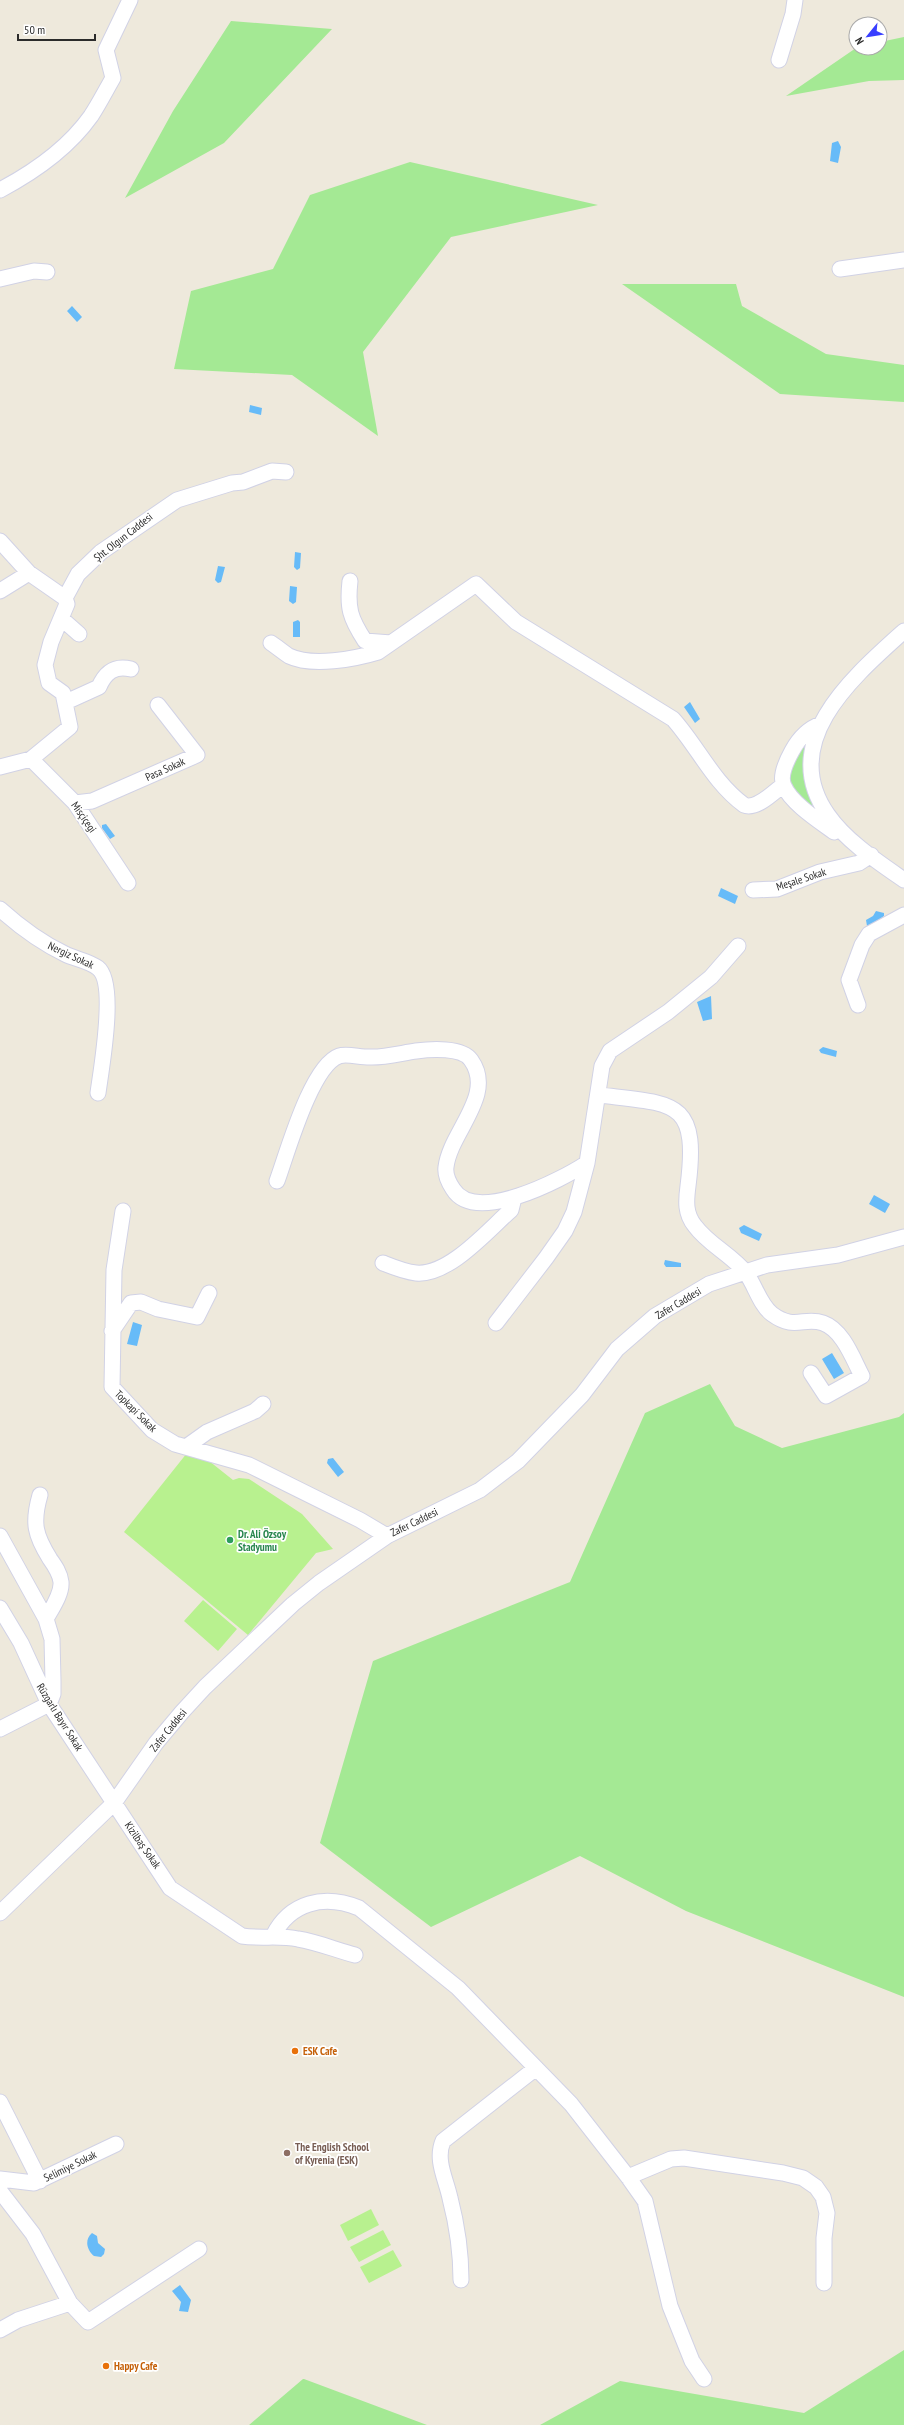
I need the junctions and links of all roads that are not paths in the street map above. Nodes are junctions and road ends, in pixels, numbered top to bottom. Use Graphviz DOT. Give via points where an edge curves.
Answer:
graph roads {
  1 [pos="130,0"];
  2 [pos="795,0"];
  3 [pos="779,60"];
  4 [pos="0,190"];
  5 [pos="904,260"];
  6 [pos="840,269"];
  7 [pos="47,272"];
  8 [pos="0,279"];
  9 [pos="286,472"];
  10 [pos="0,541"];
  11 [pos="30,573"];
  12 [pos="350,581"];
  13 [pos="0,591"];
  14 [pos="65,598"];
  15 [pos="62,619"];
  16 [pos="904,630"];
  17 [pos="79,634"];
  18 [pos="271,643"];
  19 [pos="391,643"];
  20 [pos="131,669"];
  21 [pos="66,702"];
  22 [pos="158,705"];
  23 [pos="821,724"];
  24 [pos="31,759"];
  25 [pos="0,767"];
  26 [pos="783,785"];
  27 [pos="75,803"];
  28 [pos="854,842"];
  29 [pos="871,855"];
  30 [pos="904,880"];
  31 [pos="128,883"];
  32 [pos="752,890"];
  33 [pos="0,909"];
  34 [pos="904,915"];
  35 [pos="738,946"];
  36 [pos="858,1005"];
  37 [pos="98,1093"];
  38 [pos="599,1095"];
  39 [pos="587,1164"];
  40 [pos="277,1181"];
  41 [pos="514,1198"];
  42 [pos="123,1211"];
  43 [pos="900,1236"];
  44 [pos="383,1263"];
  45 [pos="745,1272"];
  46 [pos="210,1293"];
  47 [pos="496,1323"];
  48 [pos="112,1331"];
  49 [pos="811,1373"];
  50 [pos="264,1404"];
  51 [pos="186,1446"];
  52 [pos="40,1495"];
  53 [pos="0,1536"];
  54 [pos="387,1536"];
  55 [pos="0,1608"];
  56 [pos="46,1619"];
  57 [pos="49,1704"];
  58 [pos="0,1729"];
  59 [pos="114,1803"];
  60 [pos="0,1913"];
  61 [pos="273,1936"];
  62 [pos="355,1955"];
  63 [pos="536,2068"];
  64 [pos="0,2102"];
  65 [pos="116,2144"];
  66 [pos="628,2177"];
  67 [pos="0,2179"];
  68 [pos="40,2181"];
  69 [pos="0,2191"];
  70 [pos="199,2249"];
  71 [pos="461,2280"];
  72 [pos="824,2283"];
  73 [pos="70,2303"];
  74 [pos="0,2330"];
  75 [pos="704,2379"];
  1 -- 4 [label="street" via="106,50 113,78 91,115 55,153 17,181"];
  2 -- 3 [label="street"];
  5 -- 6 [label="street"];
  7 -- 8 [label="street" via="34,271"];
  9 -- 14 [label="street, Şht. Olgun Caddesi" via="272,471 243,482 177,500 101,552 78,574"];
  10 -- 11 [label="street"];
  11 -- 13 [label="street"];
  11 -- 14 [label="street"];
  12 -- 19 [label="street" via="347,602 356,628 366,641"];
  14 -- 15 [label="street, Şht. Olgun Caddesi" via="67,604"];
  15 -- 17 [label="street"];
  15 -- 21 [label="street, Şht. Olgun Caddesi" via="51,642 45,665 49,683 62,693"];
  16 -- 23 [label="street" via="835,701"];
  18 -- 19 [label="street" via="290,656 307,660 334,661 363,657 378,652"];
  19 -- 26 [label="street" via="476,584 516,622 673,719 688,736 720,784 744,805 755,805"];
  20 -- 21 [label="street" via="115,668 104,675 99,687"];
  21 -- 24 [label="street, Şht. Olgun Caddesi" via="70,727"];
  22 -- 27 [label="street, Pasa Sokak" via="197,755 92,801"];
  23 -- 26 [label="street" via="808,729 793,748 784,767"];
  23 -- 28 [label="street" via="811,752 811,774 816,792 828,815"];
  24 -- 25 [label="street"];
  24 -- 27 [label="street, Misçiçegi"];
  26 -- 28 [label="street" via="790,796 808,812 835,833"];
  27 -- 31 [label="street, Misçiçegi"];
  28 -- 29 [label="street"];
  29 -- 30 [label="street"];
  29 -- 32 [label="street, Meşale Sokak" via="859,863 820,872 777,889"];
  33 -- 37 [label="street, Nergiz Sokak" via="28,933 53,948 99,968 104,975 107,993 106,1032"];
  34 -- 36 [label="street" via="869,934 862,946 850,980"];
  35 -- 38 [label="street" via="711,977 668,1012 610,1051 602,1066"];
  38 -- 39 [label="street"];
  38 -- 45 [label="street" via="655,1102 676,1111 686,1121 690,1133 691,1165 686,1203 688,1215 710,1243"];
  39 -- 41 [label="street" via="566,1177"];
  39 -- 47 [label="street" via="580,1195 565,1231"];
  40 -- 41 [label="street" via="306,1100 317,1077 331,1061 340,1056 373,1058 419,1050 460,1052 470,1059 479,1081 477,1096 448,1156 445,1168 448,1182 460,1197 471,1203"];
  41 -- 44 [label="street" via="511,1210 453,1261 436,1270 415,1273"];
  42 -- 48 [label="street, Topkapi Sokak" via="114,1270"];
  43 -- 45 [label="street, Zafer Caddesi" via="838,1255 767,1265"];
  45 -- 49 [label="street" via="771,1313 790,1324 822,1322 834,1330 844,1342 862,1376 826,1396"];
  45 -- 54 [label="street, Zafer Caddesi" via="709,1284 654,1316 617,1349 582,1395 518,1461 480,1490"];
  46 -- 48 [label="street" via="197,1317 158,1309 141,1302 131,1303"];
  48 -- 51 [label="street, Topkapi Sokak" via="112,1387 152,1430 175,1444"];
  50 -- 51 [label="street" via="255,1411 207,1432"];
  51 -- 54 [label="street, Topkapi Sokak" via="249,1465"];
  52 -- 56 [label="street" via="35,1524 38,1540 58,1572 61,1582 60,1592"];
  53 -- 56 [label="street"];
  54 -- 59 [label="street, Zafer Caddesi" via="293,1604 205,1687 156,1743"];
  55 -- 57 [label="street, Rüzgarlı Bayır Sokak" via="21,1643"];
  56 -- 57 [label="street" via="52,1639 53,1694"];
  57 -- 58 [label="street"];
  57 -- 59 [label="street, Rüzgarlı Bayır Sokak"];
  59 -- 60 [label="street, Zafer Caddesi"];
  59 -- 61 [label="street, Kizilbaş Sokak" via="170,1888 242,1936"];
  61 -- 62 [label="street" via="297,1938"];
  61 -- 63 [label="street" via="280,1923 291,1912 306,1904 325,1901 346,1902 359,1908 458,1988"];
  63 -- 66 [label="street" via="571,2104"];
  63 -- 71 [label="street" via="443,2141 440,2149 440,2160 461,2254"];
  64 -- 68 [label="street"];
  65 -- 68 [label="street, Selimiye Sokak"];
  66 -- 72 [label="street" via="671,2160 684,2158 803,2178 816,2187 823,2197 828,2213 824,2238"];
  66 -- 75 [label="street" via="645,2201 670,2306 692,2361"];
  67 -- 68 [label="street, Selimiye Sokak" via="34,2183"];
  69 -- 73 [label="street" via="33,2234"];
  70 -- 73 [label="street" via="88,2322"];
  73 -- 74 [label="street" via="18,2320"];
}
